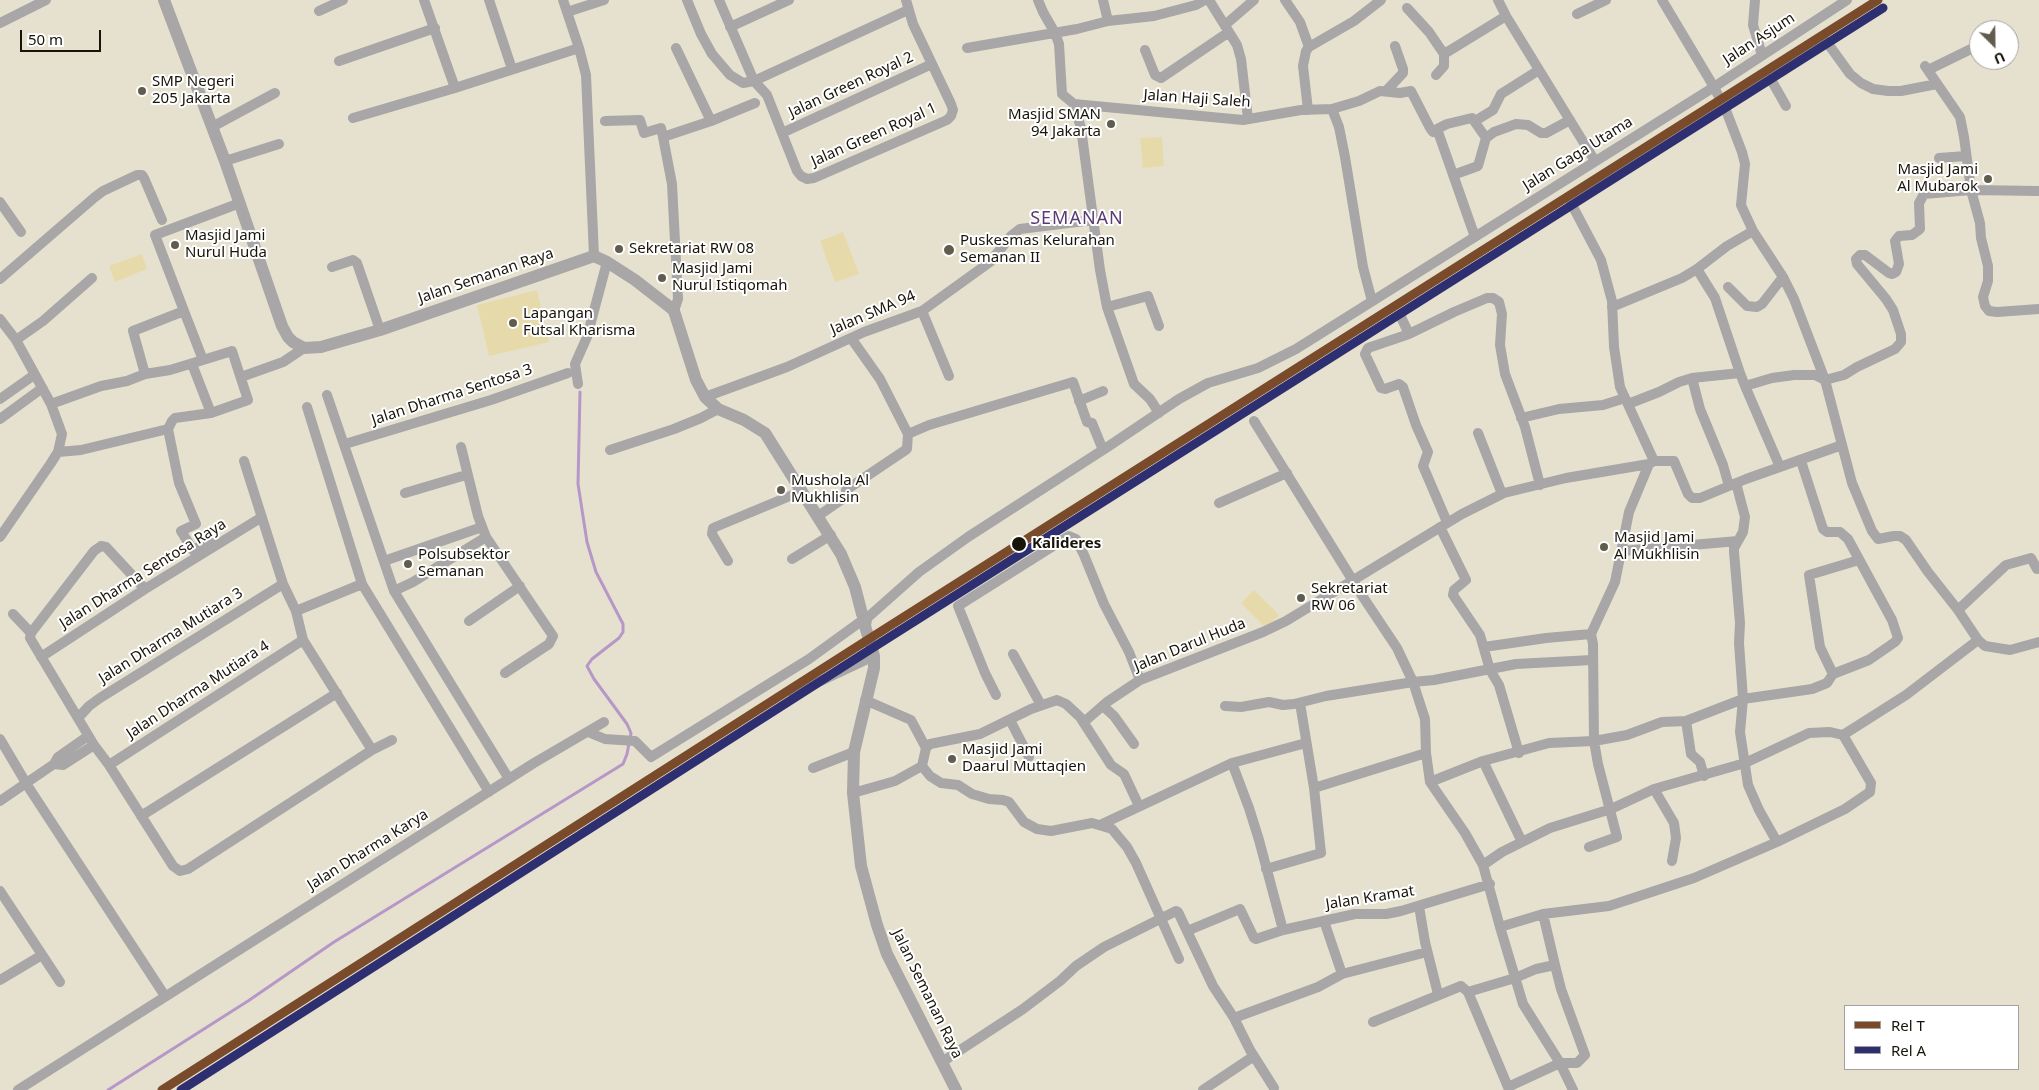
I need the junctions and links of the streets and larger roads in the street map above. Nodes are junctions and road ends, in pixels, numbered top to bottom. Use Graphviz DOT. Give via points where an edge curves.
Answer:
graph roads {
  1 [pos="46,0"];
  2 [pos="164,0"];
  3 [pos="343,0"];
  4 [pos="424,0"];
  5 [pos="489,0"];
  6 [pos="562,0"];
  7 [pos="604,0"];
  8 [pos="687,0"];
  9 [pos="719,0"];
  10 [pos="789,0"];
  11 [pos="1038,0"];
  12 [pos="1104,0"];
  13 [pos="1205,0"];
  14 [pos="1209,0"];
  15 [pos="1254,0"];
  16 [pos="1286,0"];
  17 [pos="1381,0"];
  18 [pos="1498,0"];
  19 [pos="1606,0"];
  20 [pos="1662,0"];
  21 [pos="1755,0"];
  22 [pos="1846,0"];
  23 [pos="907,5"];
  24 [pos="1407,8"];
  25 [pos="319,11"];
  26 [pos="567,12"];
  27 [pos="1577,14"];
  28 [pos="1506,16"];
  29 [pos="1108,21"];
  30 [pos="0,23"];
  31 [pos="730,27"];
  32 [pos="434,28"];
  33 [pos="1227,28"];
  34 [pos="1055,33"];
  35 [pos="1395,46"];
  36 [pos="1309,47"];
  37 [pos="579,48"];
  38 [pos="676,48"];
  39 [pos="967,48"];
  40 [pos="1145,50"];
  41 [pos="1969,50"];
  42 [pos="1444,54"];
  43 [pos="1762,55"];
  44 [pos="339,61"];
  45 [pos="932,64"];
  46 [pos="512,69"];
  47 [pos="1539,70"];
  48 [pos="1436,75"];
  49 [pos="1769,76"];
  50 [pos="754,81"];
  51 [pos="1937,84"];
  52 [pos="1714,87"];
  53 [pos="455,88"];
  54 [pos="1386,91"];
  55 [pos="275,94"];
  56 [pos="755,103"];
  57 [pos="1074,104"];
  58 [pos="1723,104"];
  59 [pos="1786,106"];
  60 [pos="1332,109"];
  61 [pos="1308,110"];
  62 [pos="353,118"];
  63 [pos="1248,119"];
  64 [pos="1570,120"];
  65 [pos="711,121"];
  66 [pos="1475,121"];
  67 [pos="605,122"];
  68 [pos="212,127"];
  69 [pos="1437,129"];
  70 [pos="782,133"];
  71 [pos="663,137"];
  72 [pos="1486,138"];
  73 [pos="279,144"];
  74 [pos="1966,156"];
  75 [pos="1939,158"];
  76 [pos="225,161"];
  77 [pos="1595,161"];
  78 [pos="1453,175"];
  79 [pos="1971,190"];
  80 [pos="2039,191"];
  81 [pos="0,202"];
  82 [pos="240,204"];
  83 [pos="162,220"];
  84 [pos="1093,220"];
  85 [pos="20,232"];
  86 [pos="1753,232"];
  87 [pos="1475,237"];
  88 [pos="594,256"];
  89 [pos="607,262"];
  90 [pos="332,267"];
  91 [pos="1697,270"];
  92 [pos="1783,277"];
  93 [pos="92,278"];
  94 [pos="0,279"];
  95 [pos="1728,287"];
  96 [pos="1372,301"];
  97 [pos="1107,307"];
  98 [pos="1612,307"];
  99 [pos="2039,309"];
  100 [pos="184,311"];
  101 [pos="674,311"];
  102 [pos="922,311"];
  103 [pos="1400,315"];
  104 [pos="0,318"];
  105 [pos="1159,326"];
  106 [pos="380,330"];
  107 [pos="1409,334"];
  108 [pos="850,338"];
  109 [pos="16,340"];
  110 [pos="304,348"];
  111 [pos="203,360"];
  112 [pos="192,364"];
  113 [pos="568,373"];
  114 [pos="1740,373"];
  115 [pos="145,374"];
  116 [pos="34,376"];
  117 [pos="949,376"];
  118 [pos="241,377"];
  119 [pos="1692,378"];
  120 [pos="1825,380"];
  121 [pos="578,384"];
  122 [pos="1745,386"];
  123 [pos="41,389"];
  124 [pos="1103,391"];
  125 [pos="327,395"];
  126 [pos="705,397"];
  127 [pos="0,399"];
  128 [pos="1079,401"];
  129 [pos="1627,401"];
  130 [pos="51,404"];
  131 [pos="306,407"];
  132 [pos="718,409"];
  133 [pos="211,413"];
  134 [pos="1158,413"];
  135 [pos="1522,418"];
  136 [pos="0,419"];
  137 [pos="1254,421"];
  138 [pos="168,429"];
  139 [pos="1478,433"];
  140 [pos="908,434"];
  141 [pos="345,444"];
  142 [pos="1842,445"];
  143 [pos="460,447"];
  144 [pos="610,450"];
  145 [pos="1104,450"];
  146 [pos="58,452"];
  147 [pos="1800,460"];
  148 [pos="244,461"];
  149 [pos="1651,463"];
  150 [pos="1780,467"];
  151 [pos="1287,473"];
  152 [pos="466,475"];
  153 [pos="1540,485"];
  154 [pos="1732,485"];
  155 [pos="802,491"];
  156 [pos="405,493"];
  157 [pos="1502,494"];
  158 [pos="1219,503"];
  159 [pos="818,516"];
  160 [pos="262,517"];
  161 [pos="1444,524"];
  162 [pos="484,532"];
  163 [pos="830,535"];
  164 [pos="0,537"];
  165 [pos="1738,541"];
  166 [pos="216,545"];
  167 [pos="1622,552"];
  168 [pos="792,560"];
  169 [pos="1859,560"];
  170 [pos="384,561"];
  171 [pos="728,562"];
  172 [pos="2037,569"];
  173 [pos="1352,580"];
  174 [pos="283,584"];
  175 [pos="362,584"];
  176 [pos="520,586"];
  177 [pos="145,588"];
  178 [pos="394,591"];
  179 [pos="1958,610"];
  180 [pos="296,611"];
  181 [pos="13,614"];
  182 [pos="863,620"];
  183 [pos="469,621"];
  184 [pos="31,633"];
  185 [pos="1590,634"];
  186 [pos="303,640"];
  187 [pos="1978,640"];
  188 [pos="2039,642"];
  189 [pos="1484,647"];
  190 [pos="1013,654"];
  191 [pos="41,656"];
  192 [pos="874,656"];
  193 [pos="1592,660"];
  194 [pos="1490,670"];
  195 [pos="505,673"];
  196 [pos="1833,674"];
  197 [pos="1140,680"];
  198 [pos="1413,682"];
  199 [pos="337,693"];
  200 [pos="793,694"];
  201 [pos="996,695"];
  202 [pos="1742,699"];
  203 [pos="865,700"];
  204 [pos="1300,703"];
  205 [pos="1041,705"];
  206 [pos="1103,706"];
  207 [pos="1225,706"];
  208 [pos="78,718"];
  209 [pos="1010,720"];
  210 [pos="1686,721"];
  211 [pos="604,722"];
  212 [pos="1084,722"];
  213 [pos="588,732"];
  214 [pos="1843,735"];
  215 [pos="88,736"];
  216 [pos="0,739"];
  217 [pos="392,740"];
  218 [pos="1594,741"];
  219 [pos="1306,743"];
  220 [pos="1134,744"];
  221 [pos="94,745"];
  222 [pos="926,748"];
  223 [pos="372,750"];
  224 [pos="854,752"];
  225 [pos="1426,753"];
  226 [pos="1519,753"];
  227 [pos="1028,757"];
  228 [pos="1483,761"];
  229 [pos="1232,763"];
  230 [pos="1745,763"];
  231 [pos="54,764"];
  232 [pos="109,765"];
  233 [pos="922,766"];
  234 [pos="813,768"];
  235 [pos="1704,776"];
  236 [pos="509,779"];
  237 [pos="1430,782"];
  238 [pos="27,784"];
  239 [pos="1314,788"];
  240 [pos="1654,789"];
  241 [pos="489,792"];
  242 [pos="853,793"];
  243 [pos="0,801"];
  244 [pos="1139,806"];
  245 [pos="1611,809"];
  246 [pos="141,816"];
  247 [pos="1100,824"];
  248 [pos="1522,842"];
  249 [pos="1777,842"];
  250 [pos="1589,847"];
  251 [pos="1672,861"];
  252 [pos="1484,865"];
  253 [pos="1266,869"];
  254 [pos="1490,884"];
  255 [pos="0,891"];
  256 [pos="1419,906"];
  257 [pos="1543,914"];
  258 [pos="1160,918"];
  259 [pos="1324,921"];
  260 [pos="1500,927"];
  261 [pos="1283,930"];
  262 [pos="1187,931"];
  263 [pos="1427,952"];
  264 [pos="42,954"];
  265 [pos="1179,959"];
  266 [pos="1556,965"];
  267 [pos="1342,974"];
  268 [pos="1515,978"];
  269 [pos="0,980"];
  270 [pos="60,982"];
  271 [pos="1468,992"];
  272 [pos="1438,994"];
  273 [pos="166,996"];
  274 [pos="1234,1018"];
  275 [pos="1373,1022"];
  276 [pos="1254,1056"];
  277 [pos="942,1062"];
  278 [pos="1560,1063"];
  279 [pos="1274,1088"];
  280 [pos="1509,1088"];
  281 [pos="18,1090"];
  282 [pos="956,1090"];
  283 [pos="1203,1090"];
  284 [pos="1573,1090"];
  1 -- 30 [label="street"];
  2 -- 68 [label="street"];
  3 -- 25 [label="street"];
  4 -- 32 [label="street"];
  5 -- 46 [label="street"];
  6 -- 26 [label="street"];
  7 -- 26 [label="street"];
  8 -- 50 [label="street" via="706,45 723,67 737,81"];
  9 -- 31 [label="street, Jalan Green Royal 1"];
  10 -- 31 [label="street"];
  11 -- 34 [label="street"];
  12 -- 29 [label="street"];
  13 -- 29 [label="street" via="1154,16"];
  14 -- 33 [label="street"];
  15 -- 33 [label="street"];
  16 -- 36 [label="street" via="1300,22"];
  17 -- 36 [label="street" via="1337,32"];
  18 -- 28 [label="street"];
  19 -- 27 [label="street"];
  20 -- 52 [label="street"];
  21 -- 43 [label="street" via="1753,25"];
  22 -- 43 [label="street, Jalan Asjum"];
  23 -- 45 [label="street, Jalan Green Royal 1"];
  23 -- 50 [label="street"];
  24 -- 42 [label="street"];
  26 -- 37 [label="street"];
  28 -- 42 [label="street"];
  28 -- 47 [label="street"];
  29 -- 34 [label="street"];
  31 -- 50 [label="street, Jalan Green Royal 1"];
  32 -- 44 [label="street"];
  32 -- 53 [label="street"];
  33 -- 40 [label="street" via="1161,78 1155,75"];
  33 -- 63 [label="street" via="1242,59"];
  34 -- 39 [label="street"];
  34 -- 57 [label="street" via="1061,54 1062,94"];
  35 -- 54 [label="street" via="1404,69"];
  36 -- 61 [label="street" via="1304,66"];
  37 -- 46 [label="street"];
  37 -- 88 [label="street" via="586,74"];
  38 -- 65 [label="street"];
  41 -- 51 [label="street" via="1926,68"];
  42 -- 48 [label="street" via="1444,66"];
  43 -- 52 [label="street, Jalan Asjum"];
  45 -- 70 [label="street, Jalan Green Royal 2"];
  45 -- 70 [label="street, Jalan Green Royal 1" via="953,110 947,120 807,179 801,176"];
  46 -- 53 [label="street"];
  47 -- 64 [label="street"];
  47 -- 66 [label="street" via="1501,94 1492,110"];
  49 -- 51 [label="street" via="1826,40 1850,74 1873,89 1901,91"];
  49 -- 58 [label="street"];
  49 -- 59 [label="street"];
  50 -- 70 [label="street, Jalan Green Royal 1" via="768,95"];
  51 -- 74 [label="street" via="1960,117"];
  52 -- 58 [label="street"];
  52 -- 77 [label="street, Jalan Gaga Utama"];
  53 -- 62 [label="street"];
  54 -- 60 [label="street, Jalan Haji Saleh"];
  54 -- 69 [label="street" via="1411,92 1430,128 1433,132"];
  55 -- 68 [label="street"];
  56 -- 65 [label="street"];
  57 -- 63 [label="street, Jalan Haji Saleh"];
  57 -- 84 [label="street" via="1083,138"];
  58 -- 86 [label="street" via="1742,152 1741,204"];
  58 -- 98 [label="street" via="1571,203 1601,260"];
  60 -- 61 [label="street, Jalan Haji Saleh"];
  60 -- 96 [label="street" via="1345,157"];
  61 -- 63 [label="street, Jalan Haji Saleh"];
  64 -- 72 [label="street" via="1541,133 1532,126 1516,124"];
  64 -- 77 [label="street"];
  65 -- 71 [label="street"];
  66 -- 69 [label="street" via="1468,118"];
  66 -- 72 [label="street"];
  67 -- 71 [label="street" via="640,120 644,132 660,128"];
  68 -- 76 [label="street"];
  69 -- 78 [label="street"];
  71 -- 101 [label="street" via="672,184 678,299"];
  72 -- 78 [label="street" via="1478,166"];
  73 -- 76 [label="street"];
  74 -- 75 [label="street"];
  74 -- 79 [label="street"];
  76 -- 82 [label="street"];
  77 -- 87 [label="street, Jalan Gaga Utama"];
  78 -- 87 [label="street"];
  79 -- 80 [label="street"];
  79 -- 99 [label="street" via="1988,266 1984,297 1987,309 1996,312"];
  79 -- 120 [label="street" via="1936,192 1921,197 1918,208 1920,229 1912,235 1899,236 1895,241 1899,268 1895,274 1865,255 1856,259 1886,298 1902,342 1895,349 1844,375"];
  81 -- 85 [label="street"];
  82 -- 100 [label="street" via="154,235"];
  82 -- 110 [label="street" via="282,326 288,337"];
  83 -- 94 [label="street" via="144,178 137,175 95,197"];
  84 -- 97 [label="street"];
  84 -- 102 [label="street, Jalan SMA 94" via="1020,229 990,262"];
  86 -- 91 [label="street" via="1727,246"];
  86 -- 92 [label="street"];
  87 -- 96 [label="street, Jalan Gaga Utama"];
  88 -- 89 [label="street"];
  88 -- 106 [label="street, Jalan Semanan Raya"];
  89 -- 101 [label="street"];
  89 -- 121 [label="street" via="599,300 575,364"];
  90 -- 106 [label="street" via="353,260 357,263"];
  91 -- 98 [label="street" via="1669,285"];
  91 -- 114 [label="street" via="1715,298"];
  92 -- 95 [label="street" via="1757,307 1747,306"];
  92 -- 120 [label="street"];
  93 -- 109 [label="street"];
  96 -- 134 [label="street, Jalan Gaga Utama" via="1296,349 1258,368 1208,383"];
  97 -- 105 [label="street" via="1148,296"];
  97 -- 134 [label="street" via="1134,384 1150,399"];
  98 -- 129 [label="street" via="1620,387"];
  100 -- 111 [label="street"];
  100 -- 115 [label="street" via="133,331"];
  101 -- 126 [label="street, Jalan Semanan Raya" via="696,380"];
  102 -- 108 [label="street, Jalan SMA 94"];
  102 -- 117 [label="street"];
  103 -- 107 [label="street"];
  104 -- 109 [label="street"];
  106 -- 110 [label="street, Jalan Semanan Raya" via="321,347"];
  107 -- 135 [label="street" via="1487,298 1497,300 1501,308 1500,346 1505,374"];
  107 -- 161 [label="street" via="1368,348 1366,354 1380,388 1400,384 1403,387 1428,452 1423,466"];
  108 -- 126 [label="street, Jalan SMA 94" via="788,367"];
  108 -- 140 [label="street" via="880,379"];
  109 -- 116 [label="street"];
  110 -- 118 [label="street" via="283,362"];
  111 -- 112 [label="street"];
  111 -- 118 [label="street" via="231,350"];
  112 -- 115 [label="street"];
  112 -- 133 [label="street"];
  113 -- 141 [label="street, Jalan Dharma Sentosa 3"];
  114 -- 119 [label="street"];
  114 -- 122 [label="street"];
  115 -- 130 [label="street"];
  116 -- 123 [label="street"];
  116 -- 127 [label="street"];
  118 -- 133 [label="street" via="248,400"];
  119 -- 129 [label="street"];
  119 -- 154 [label="street" via="1700,409"];
  120 -- 122 [label="street" via="1815,375 1794,374"];
  120 -- 142 [label="street"];
  122 -- 150 [label="street"];
  123 -- 130 [label="street"];
  123 -- 136 [label="street"];
  124 -- 128 [label="street"];
  125 -- 141 [label="street"];
  126 -- 132 [label="street, Jalan Semanan Raya"];
  128 -- 140 [label="street" via="1073,382"];
  128 -- 145 [label="street"];
  129 -- 135 [label="street" via="1558,409"];
  129 -- 149 [label="street"];
  130 -- 146 [label="street" via="62,429"];
  131 -- 175 [label="street"];
  132 -- 144 [label="street" via="674,429"];
  132 -- 155 [label="street, Jalan Semanan Raya" via="765,434"];
  133 -- 138 [label="street" via="175,418"];
  134 -- 145 [label="street, Jalan Gaga Utama"];
  135 -- 153 [label="street"];
  137 -- 151 [label="street"];
  138 -- 146 [label="street" via="81,450"];
  138 -- 166 [label="street" via="179,483 196,524 181,531 193,550 211,541"];
  139 -- 157 [label="street"];
  140 -- 159 [label="street" via="907,449 846,490 847,496"];
  141 -- 170 [label="street"];
  142 -- 147 [label="street"];
  142 -- 179 [label="street" via="1852,483 1876,538 1900,536 1906,540"];
  143 -- 152 [label="street"];
  145 -- 182 [label="street, Jalan Gaga Utama" via="968,536"];
  146 -- 164 [label="street"];
  147 -- 150 [label="street"];
  147 -- 169 [label="street" via="1823,529 1844,534"];
  148 -- 160 [label="street"];
  149 -- 153 [label="street, Jalan Darul Huda"];
  149 -- 154 [label="street" via="1674,461 1692,498"];
  149 -- 167 [label="street" via="1629,512"];
  150 -- 154 [label="street"];
  151 -- 158 [label="street"];
  151 -- 173 [label="street"];
  152 -- 156 [label="street"];
  152 -- 162 [label="street"];
  153 -- 157 [label="street, Jalan Darul Huda"];
  154 -- 165 [label="street" via="1745,517 1744,532"];
  155 -- 159 [label="street, Jalan Semanan Raya"];
  155 -- 171 [label="street" via="713,528 712,534"];
  157 -- 161 [label="street, Jalan Darul Huda"];
  159 -- 163 [label="street, Jalan Semanan Raya"];
  160 -- 166 [label="street, Jalan Dharma Sentosa Raya"];
  160 -- 174 [label="street"];
  161 -- 173 [label="street, Jalan Darul Huda"];
  161 -- 189 [label="street" via="1466,580 1454,590 1453,595 1480,635"];
  162 -- 170 [label="street"];
  162 -- 176 [label="street"];
  162 -- 178 [label="street" via="413,582"];
  163 -- 168 [label="street"];
  163 -- 182 [label="street, Jalan Semanan Raya" via="856,587"];
  165 -- 167 [label="street"];
  165 -- 202 [label="street" via="1734,552"];
  166 -- 177 [label="street, Jalan Dharma Sentosa Raya"];
  167 -- 185 [label="street" via="1615,582"];
  169 -- 196 [label="street" via="1809,575 1820,647"];
  169 -- 196 [label="street" via="1892,620 1898,638 1869,660"];
  170 -- 178 [label="street"];
  172 -- 179 [label="street" via="2031,558 2006,565"];
  173 -- 197 [label="street, Jalan Darul Huda" via="1263,632"];
  173 -- 198 [label="street" via="1397,648"];
  174 -- 180 [label="street"];
  174 -- 208 [label="street, Jalan Dharma Mutiara 3" via="100,698"];
  175 -- 180 [label="street"];
  175 -- 241 [label="street"];
  176 -- 183 [label="street"];
  176 -- 195 [label="street" via="553,636 552,640"];
  177 -- 184 [label="street" via="101,546"];
  177 -- 191 [label="street, Jalan Dharma Sentosa Raya"];
  178 -- 236 [label="street"];
  179 -- 187 [label="street"];
  180 -- 186 [label="street"];
  181 -- 184 [label="street"];
  182 -- 192 [label="street, Jalan Semanan Raya"];
  182 -- 213 [label="street, Jalan Gaga Utama" via="809,659 651,757 631,741 605,739"];
  184 -- 191 [label="street" via="30,638"];
  185 -- 189 [label="street"];
  185 -- 193 [label="street"];
  186 -- 199 [label="street"];
  186 -- 232 [label="street, Jalan Dharma Mutiara 4"];
  187 -- 188 [label="street" via="1985,646 2010,650"];
  187 -- 214 [label="street" via="1906,695"];
  189 -- 194 [label="street"];
  190 -- 205 [label="street"];
  191 -- 208 [label="street"];
  192 -- 200 [label="street"];
  192 -- 203 [label="street, Jalan Semanan Raya"];
  193 -- 194 [label="street" via="1516,664"];
  193 -- 218 [label="street"];
  194 -- 198 [label="street"];
  194 -- 226 [label="street" via="1499,685"];
  196 -- 202 [label="street" via="1827,683 1812,690"];
  197 -- 201 [label="street" via="1084,556 1074,537 1069,536 958,606"];
  197 -- 206 [label="street, Jalan Darul Huda"];
  198 -- 204 [label="street"];
  198 -- 225 [label="street" via="1425,719"];
  199 -- 223 [label="street"];
  199 -- 246 [label="street"];
  202 -- 210 [label="street"];
  202 -- 230 [label="street" via="1740,732"];
  203 -- 222 [label="street" via="911,720"];
  203 -- 224 [label="street, Jalan Semanan Raya"];
  204 -- 207 [label="street"];
  204 -- 219 [label="street"];
  205 -- 209 [label="street"];
  205 -- 212 [label="street" via="1053,700 1062,701"];
  206 -- 212 [label="street, Jalan Darul Huda"];
  206 -- 220 [label="street"];
  208 -- 215 [label="street"];
  209 -- 222 [label="street" via="980,734 930,744"];
  209 -- 227 [label="street"];
  210 -- 218 [label="street" via="1662,722 1627,735"];
  210 -- 235 [label="street" via="1691,754 1700,762"];
  211 -- 213 [label="street, Jalan Dharma Karya"];
  212 -- 244 [label="street" via="1111,766 1124,774"];
  213 -- 236 [label="street, Jalan Dharma Karya"];
  214 -- 230 [label="street" via="1830,732 1809,734"];
  214 -- 249 [label="street" via="1871,783 1870,792"];
  215 -- 221 [label="street"];
  215 -- 231 [label="street" via="58,757"];
  216 -- 238 [label="street"];
  217 -- 223 [label="street"];
  218 -- 226 [label="street" via="1549,744"];
  218 -- 245 [label="street"];
  219 -- 229 [label="street"];
  219 -- 239 [label="street"];
  221 -- 231 [label="street" via="63,765"];
  221 -- 232 [label="street"];
  222 -- 233 [label="street"];
  223 -- 246 [label="street" via="188,870 180,871 173,866"];
  224 -- 234 [label="street"];
  224 -- 242 [label="street, Jalan Semanan Raya"];
  225 -- 237 [label="street"];
  225 -- 239 [label="street"];
  226 -- 228 [label="street"];
  228 -- 237 [label="street"];
  228 -- 248 [label="street"];
  229 -- 244 [label="street"];
  229 -- 253 [label="street"];
  230 -- 235 [label="street"];
  230 -- 249 [label="street" via="1748,785"];
  231 -- 238 [label="street"];
  232 -- 246 [label="street"];
  233 -- 242 [label="street" via="895,781"];
  233 -- 247 [label="street" via="941,783 958,785 972,794 1009,802 1024,822 1037,829 1051,831"];
  235 -- 240 [label="street"];
  236 -- 241 [label="street, Jalan Dharma Karya"];
  237 -- 252 [label="street"];
  238 -- 243 [label="street"];
  238 -- 273 [label="street"];
  239 -- 253 [label="street" via="1321,853"];
  240 -- 245 [label="street"];
  240 -- 251 [label="street" via="1674,823 1676,838"];
  241 -- 273 [label="street, Jalan Dharma Karya"];
  242 -- 277 [label="street, Jalan Semanan Raya" via="861,866 882,941"];
  244 -- 247 [label="street"];
  245 -- 248 [label="street" via="1550,828"];
  245 -- 250 [label="street" via="1617,837"];
  247 -- 258 [label="street" via="1112,830 1127,847"];
  248 -- 252 [label="street"];
  249 -- 257 [label="street" via="1694,878 1609,906"];
  252 -- 254 [label="street"];
  253 -- 261 [label="street"];
  254 -- 256 [label="street, Jalan Kramat"];
  254 -- 260 [label="street"];
  255 -- 264 [label="street"];
  256 -- 259 [label="street, Jalan Kramat" via="1391,913 1355,914"];
  256 -- 263 [label="street"];
  257 -- 260 [label="street"];
  257 -- 266 [label="street"];
  258 -- 262 [label="street" via="1178,911"];
  258 -- 265 [label="street"];
  258 -- 277 [label="street" via="1084,960 1039,998"];
  259 -- 261 [label="street, Jalan Kramat"];
  259 -- 267 [label="street"];
  260 -- 268 [label="street"];
  261 -- 262 [label="street, Jalan Kramat" via="1254,938 1240,908"];
  262 -- 274 [label="street" via="1206,972"];
  263 -- 267 [label="street"];
  263 -- 272 [label="street"];
  264 -- 269 [label="street"];
  264 -- 270 [label="street"];
  266 -- 268 [label="street"];
  266 -- 278 [label="street" via="1585,1056 1577,1063"];
  267 -- 274 [label="street" via="1318,987"];
  268 -- 271 [label="street"];
  268 -- 278 [label="street" via="1523,1004"];
  271 -- 272 [label="street" via="1460,986"];
  271 -- 280 [label="street"];
  272 -- 275 [label="street"];
  273 -- 281 [label="street, Jalan Dharma Karya"];
  274 -- 276 [label="street"];
  276 -- 279 [label="street"];
  276 -- 283 [label="street"];
  277 -- 282 [label="street, Jalan Semanan Raya"];
  278 -- 280 [label="street"];
  278 -- 284 [label="street"];
}
